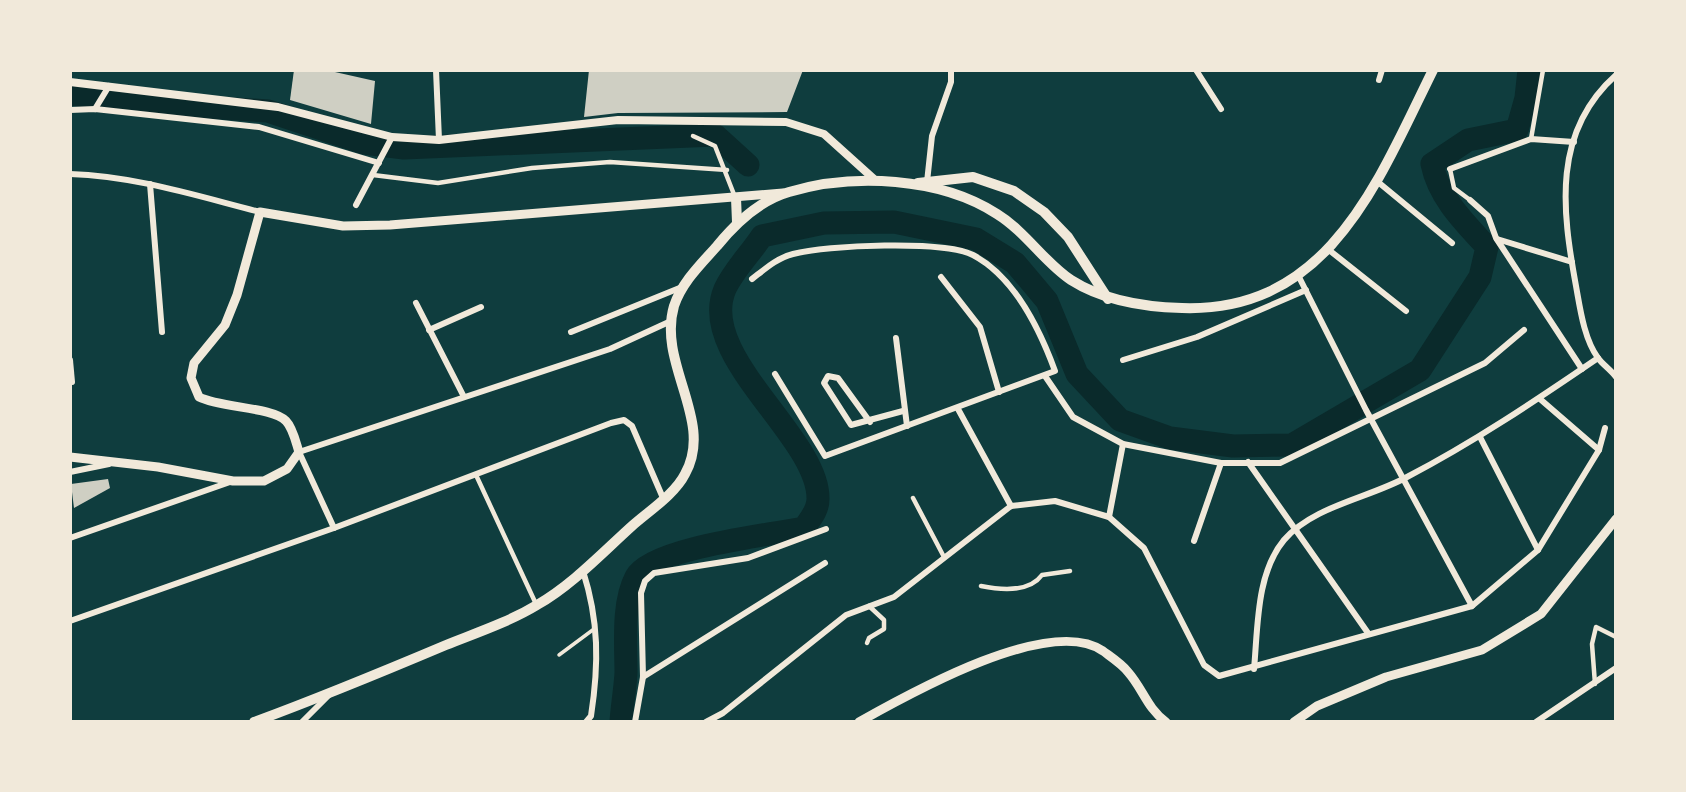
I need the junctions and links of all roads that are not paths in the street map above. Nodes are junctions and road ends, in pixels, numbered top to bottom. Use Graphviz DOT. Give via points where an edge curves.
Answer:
graph roads {
  1 [pos="436,70"];
  2 [pos="951,70"];
  3 [pos="1196,70"];
  4 [pos="1382,70"];
  5 [pos="1433,70"];
  6 [pos="1543,70"];
  7 [pos="1616,75"];
  8 [pos="1379,80"];
  9 [pos="70,82"];
  10 [pos="109,86"];
  11 [pos="94,109"];
  12 [pos="1221,109"];
  13 [pos="70,110"];
  14 [pos="693,136"];
  15 [pos="391,139"];
  16 [pos="1531,139"];
  17 [pos="439,140"];
  18 [pos="1574,142"];
  19 [pos="379,163"];
  20 [pos="1450,169"];
  21 [pos="727,170"];
  22 [pos="70,174"];
  23 [pos="373,175"];
  24 [pos="873,179"];
  25 [pos="927,182"];
  26 [pos="1378,182"];
  27 [pos="150,184"];
  28 [pos="914,184"];
  29 [pos="786,192"];
  30 [pos="736,198"];
  31 [pos="1470,201"];
  32 [pos="356,205"];
  33 [pos="260,212"];
  34 [pos="737,222"];
  35 [pos="1496,238"];
  36 [pos="1452,243"];
  37 [pos="1329,250"];
  38 [pos="1572,262"];
  39 [pos="941,277"];
  40 [pos="1299,277"];
  41 [pos="752,279"];
  42 [pos="682,287"];
  43 [pos="1306,290"];
  44 [pos="1108,299"];
  45 [pos="416,303"];
  46 [pos="481,307"];
  47 [pos="1406,311"];
  48 [pos="671,321"];
  49 [pos="429,330"];
  50 [pos="1524,330"];
  51 [pos="162,332"];
  52 [pos="571,332"];
  53 [pos="896,338"];
  54 [pos="1598,359"];
  55 [pos="70,360"];
  56 [pos="1123,360"];
  57 [pos="1582,369"];
  58 [pos="775,374"];
  59 [pos="1045,376"];
  60 [pos="1616,377"];
  61 [pos="72,382"];
  62 [pos="999,392"];
  63 [pos="463,396"];
  64 [pos="1540,399"];
  65 [pos="958,409"];
  66 [pos="903,411"];
  67 [pos="1368,413"];
  68 [pos="870,422"];
  69 [pos="907,426"];
  70 [pos="1605,428"];
  71 [pos="1480,437"];
  72 [pos="1123,444"];
  73 [pos="1599,450"];
  74 [pos="299,452"];
  75 [pos="70,457"];
  76 [pos="1248,462"];
  77 [pos="111,463"];
  78 [pos="1220,463"];
  79 [pos="70,472"];
  80 [pos="476,474"];
  81 [pos="1404,479"];
  82 [pos="233,481"];
  83 [pos="663,498"];
  84 [pos="913,498"];
  85 [pos="1011,506"];
  86 [pos="1109,517"];
  87 [pos="1616,519"];
  88 [pos="334,528"];
  89 [pos="826,529"];
  90 [pos="1296,530"];
  91 [pos="70,538"];
  92 [pos="1194,541"];
  93 [pos="1538,550"];
  94 [pos="944,557"];
  95 [pos="825,563"];
  96 [pos="583,570"];
  97 [pos="1070,572"];
  98 [pos="981,586"];
  99 [pos="537,606"];
  100 [pos="869,606"];
  101 [pos="1472,606"];
  102 [pos="70,612"];
  103 [pos="71,620"];
  104 [pos="597,626"];
  105 [pos="1368,633"];
  106 [pos="1616,637"];
  107 [pos="867,643"];
  108 [pos="559,655"];
  109 [pos="1254,668"];
  110 [pos="1616,668"];
  111 [pos="643,677"];
  112 [pos="1595,684"];
  113 [pos="330,694"];
  114 [pos="254,722"];
  115 [pos="302,722"];
  116 [pos="586,722"];
  117 [pos="635,722"];
  118 [pos="706,722"];
  119 [pos="859,722"];
  120 [pos="1166,722"];
  121 [pos="1294,722"];
  122 [pos="1536,722"];
  1 -- 17 [label="street"];
  2 -- 25 [label="street" via="932,136"];
  3 -- 12 [label="street"];
  4 -- 8 [label="street"];
  5 -- 26 [label="main road"];
  6 -- 16 [label="street"];
  7 -- 18 [label="street" via="1599,90"];
  9 -- 10 [label="street"];
  10 -- 11 [label="street"];
  10 -- 15 [label="street" via="278,107"];
  11 -- 13 [label="street"];
  11 -- 19 [label="street" via="258,127"];
  14 -- 21 [label="street" via="715,146"];
  15 -- 17 [label="street"];
  15 -- 19 [label="street"];
  16 -- 18 [label="street"];
  16 -- 20 [label="street"];
  17 -- 24 [label="street" via="618,120 786,122 824,134"];
  18 -- 38 [label="street" via="1566,163 1563,197"];
  19 -- 23 [label="street"];
  20 -- 31 [label="street" via="1454,188"];
  21 -- 23 [label="street" via="610,162 438,183"];
  21 -- 30 [label="street"];
  22 -- 27 [label="street"];
  23 -- 32 [label="street"];
  24 -- 28 [label="main road"];
  24 -- 29 [label="main road"];
  25 -- 28 [label="main road"];
  25 -- 44 [label="main road" via="973,177 1014,191 1069,237"];
  26 -- 36 [label="street"];
  26 -- 37 [label="main road"];
  27 -- 33 [label="street"];
  27 -- 51 [label="street"];
  28 -- 44 [label="main road" via="995,212 1029,238 1068,278"];
  29 -- 30 [label="main road"];
  29 -- 34 [label="main road"];
  30 -- 33 [label="main road" via="378,225 343,226"];
  30 -- 34 [label="main road"];
  31 -- 35 [label="street" via="1488,216"];
  33 -- 74 [label="main road" via="225,325 194,363 191,378 199,397 215,405 279,416 288,423"];
  34 -- 42 [label="main road"];
  35 -- 38 [label="street"];
  35 -- 57 [label="street"];
  37 -- 40 [label="main road"];
  37 -- 47 [label="street"];
  38 -- 54 [label="street" via="1582,316"];
  39 -- 62 [label="street" via="980,327"];
  40 -- 43 [label="street"];
  40 -- 44 [label="main road" via="1259,296 1211,309"];
  41 -- 59 [label="street" via="773,262 793,254 831,249 948,248 973,255 999,275 1045,342 1055,371"];
  42 -- 48 [label="main road"];
  42 -- 52 [label="street"];
  43 -- 56 [label="street" via="1197,337"];
  43 -- 67 [label="street"];
  45 -- 49 [label="street"];
  46 -- 49 [label="street"];
  48 -- 63 [label="street" via="610,349"];
  48 -- 83 [label="main road" via="678,378 694,423 694,449 685,476"];
  49 -- 63 [label="street"];
  50 -- 67 [label="street" via="1485,363"];
  53 -- 66 [label="street"];
  54 -- 57 [label="street"];
  54 -- 60 [label="street"];
  55 -- 61 [label="street"];
  57 -- 64 [label="street"];
  58 -- 69 [label="street" via="825,456"];
  59 -- 62 [label="street"];
  59 -- 72 [label="street" via="1073,417"];
  62 -- 65 [label="street"];
  63 -- 74 [label="street"];
  64 -- 71 [label="street"];
  64 -- 73 [label="street"];
  65 -- 69 [label="street"];
  65 -- 85 [label="street"];
  66 -- 68 [label="street"];
  66 -- 69 [label="street"];
  67 -- 76 [label="street" via="1280,463"];
  67 -- 81 [label="street"];
  68 -- 68 [label="street" via="838,377 828,376 824,383 851,425"];
  70 -- 73 [label="street"];
  71 -- 81 [label="street"];
  71 -- 93 [label="street"];
  72 -- 78 [label="street"];
  72 -- 86 [label="street"];
  73 -- 93 [label="street"];
  74 -- 82 [label="main road" via="287,469 264,481"];
  74 -- 88 [label="street"];
  75 -- 77 [label="main road"];
  76 -- 78 [label="street"];
  76 -- 90 [label="street"];
  77 -- 79 [label="street"];
  77 -- 82 [label="main road"];
  78 -- 92 [label="street"];
  80 -- 83 [label="street" via="625,420 632,426"];
  80 -- 88 [label="street"];
  80 -- 99 [label="street"];
  81 -- 90 [label="street" via="1315,517"];
  81 -- 101 [label="street"];
  82 -- 91 [label="street"];
  83 -- 96 [label="main road"];
  84 -- 94 [label="street"];
  85 -- 86 [label="street" via="1055,501"];
  85 -- 94 [label="street"];
  86 -- 109 [label="street" via="1144,548 1204,665 1219,676"];
  87 -- 121 [label="main road" via="1541,614 1482,650 1386,677 1317,706"];
  88 -- 103 [label="street"];
  89 -- 111 [label="street" via="748,558 654,573 641,593"];
  90 -- 105 [label="street"];
  90 -- 109 [label="street" via="1283,541 1261,591"];
  93 -- 101 [label="street"];
  94 -- 100 [label="street" via="894,597"];
  95 -- 111 [label="street"];
  96 -- 99 [label="main road"];
  96 -- 104 [label="street"];
  97 -- 98 [label="street" via="1042,575 1037,583 1021,587 998,590"];
  99 -- 113 [label="main road"];
  100 -- 107 [label="street" via="884,621 884,629"];
  100 -- 118 [label="street" via="846,615"];
  101 -- 105 [label="street"];
  102 -- 103 [label="street"];
  104 -- 108 [label="lane"];
  104 -- 116 [label="street" via="598,666 591,716"];
  105 -- 109 [label="street"];
  106 -- 112 [label="street" via="1596,627 1592,644"];
  110 -- 112 [label="street"];
  111 -- 117 [label="street"];
  112 -- 122 [label="street"];
  113 -- 114 [label="main road"];
  113 -- 115 [label="street"];
  119 -- 120 [label="main road" via="995,657 1055,640 1100,649 1128,672 1151,711"];
}
